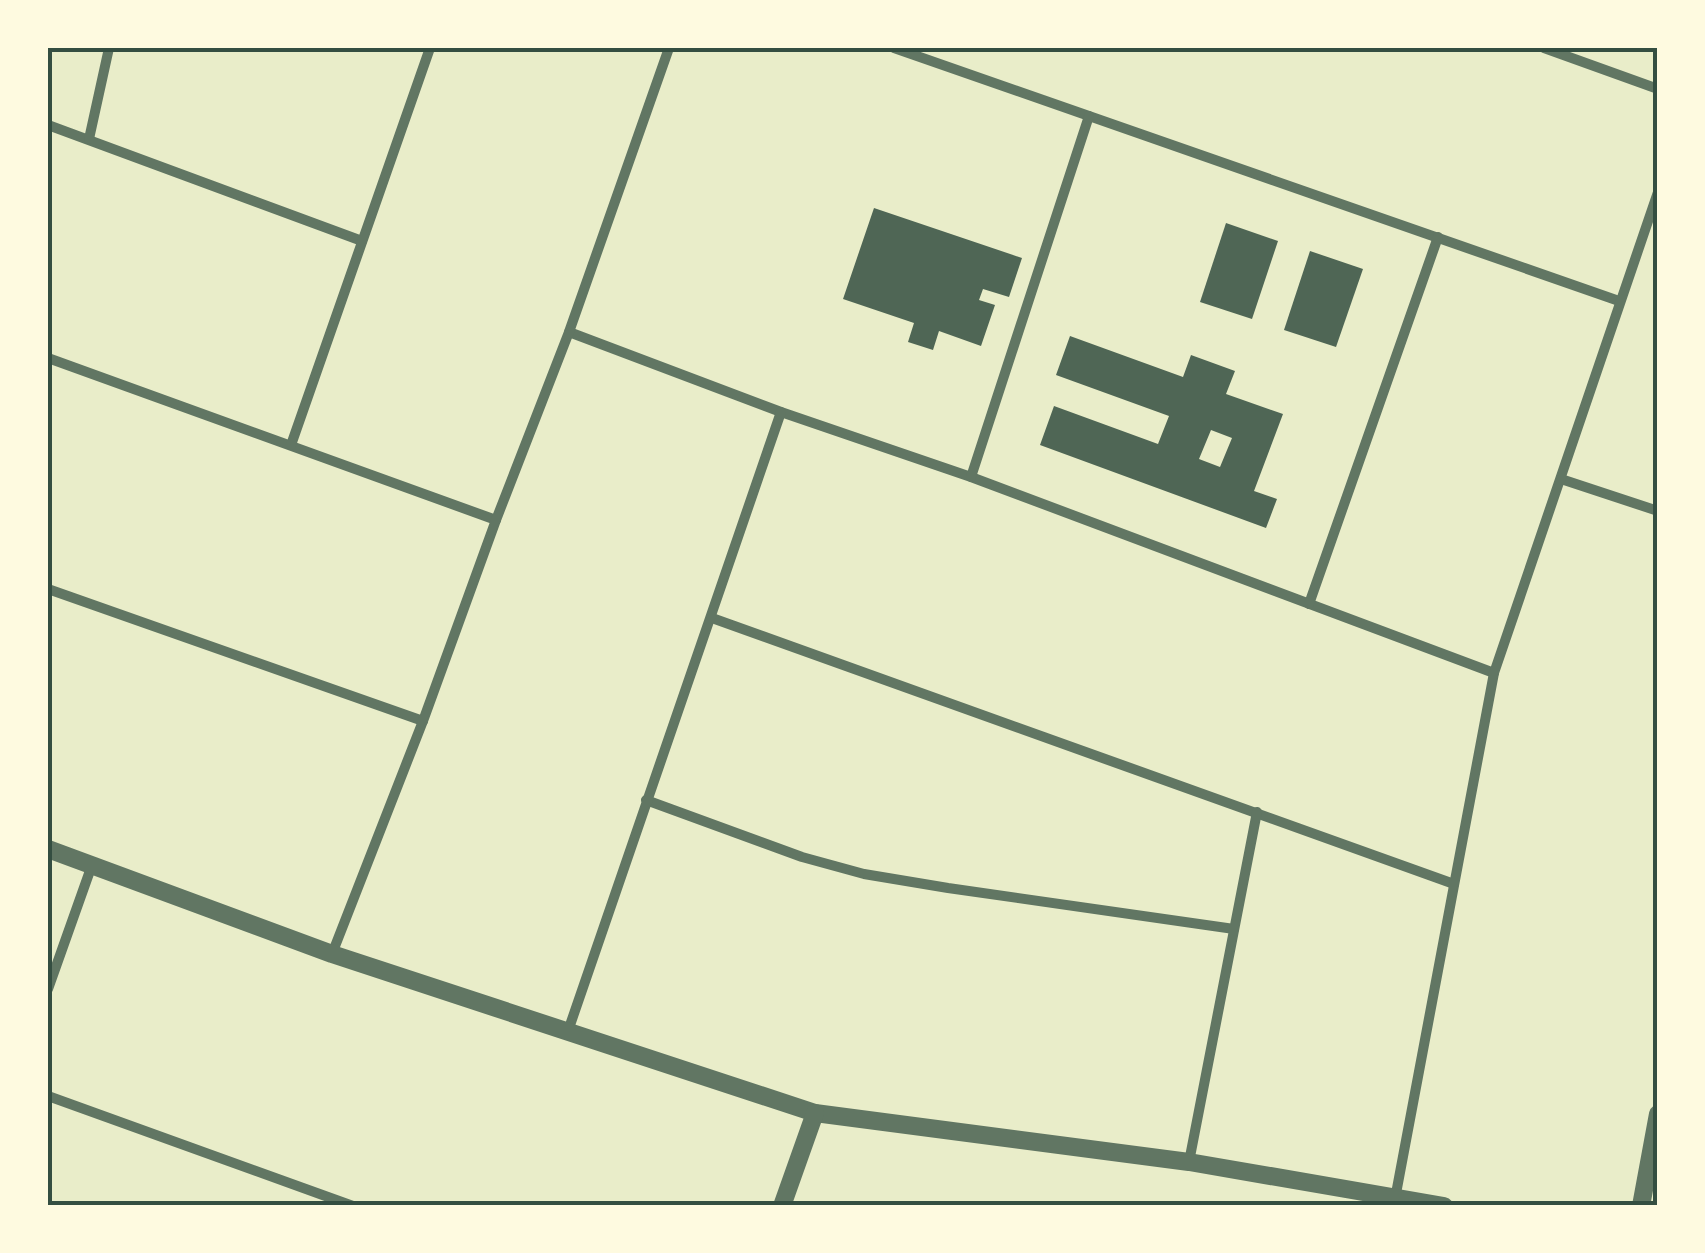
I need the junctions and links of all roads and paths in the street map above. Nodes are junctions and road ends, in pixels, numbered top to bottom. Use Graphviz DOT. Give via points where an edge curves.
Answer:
graph roads {
  1 [pos="109,48"];
  2 [pos="429,48"];
  3 [pos="669,48"];
  4 [pos="899,48"];
  5 [pos="1544,48"];
  6 [pos="1658,89"];
  7 [pos="1088,116"];
  8 [pos="48,125"];
  9 [pos="89,139"];
  10 [pos="1658,192"];
  11 [pos="1438,237"];
  12 [pos="362,241"];
  13 [pos="1618,302"];
  14 [pos="569,332"];
  15 [pos="48,358"];
  16 [pos="781,412"];
  17 [pos="291,445"];
  18 [pos="971,476"];
  19 [pos="1561,479"];
  20 [pos="1658,511"];
  21 [pos="496,520"];
  22 [pos="48,590"];
  23 [pos="1308,604"];
  24 [pos="712,618"];
  25 [pos="1494,673"];
  26 [pos="423,721"];
  27 [pos="646,800"];
  28 [pos="1256,812"];
  29 [pos="48,848"];
  30 [pos="93,864"];
  31 [pos="1454,884"];
  32 [pos="1234,929"];
  33 [pos="332,954"];
  34 [pos="48,989"];
  35 [pos="568,1032"];
  36 [pos="48,1096"];
  37 [pos="816,1113"];
  38 [pos="1658,1114"];
  39 [pos="1189,1162"];
  40 [pos="1395,1199"];
  41 [pos="318,1200"];
  42 [pos="353,1206"];
  43 [pos="782,1206"];
  44 [pos="1444,1206"];
  45 [pos="1641,1206"];
  1 -- 9 [label="street"];
  2 -- 12 [label="street"];
  3 -- 14 [label="street"];
  4 -- 7 [label="street"];
  5 -- 6 [label="street"];
  7 -- 11 [label="street"];
  7 -- 18 [label="street"];
  8 -- 9 [label="street"];
  9 -- 12 [label="street"];
  10 -- 13 [label="street"];
  11 -- 13 [label="street"];
  11 -- 23 [label="street"];
  12 -- 17 [label="street"];
  13 -- 19 [label="street"];
  14 -- 16 [label="street"];
  14 -- 21 [label="street"];
  15 -- 17 [label="street"];
  16 -- 18 [label="street"];
  16 -- 24 [label="street"];
  17 -- 21 [label="street"];
  18 -- 23 [label="street"];
  19 -- 20 [label="street"];
  19 -- 25 [label="street"];
  21 -- 26 [label="street"];
  22 -- 26 [label="street"];
  23 -- 25 [label="street"];
  24 -- 27 [label="street"];
  24 -- 28 [label="street"];
  25 -- 31 [label="street"];
  26 -- 33 [label="street"];
  27 -- 32 [label="street" via="864,874"];
  27 -- 35 [label="street"];
  28 -- 31 [label="street"];
  28 -- 32 [label="street"];
  29 -- 30 [label="street"];
  30 -- 33 [label="street"];
  30 -- 34 [label="street"];
  31 -- 40 [label="street"];
  32 -- 39 [label="street"];
  33 -- 35 [label="street"];
  35 -- 37 [label="street"];
  36 -- 41 [label="street"];
  37 -- 39 [label="street"];
  37 -- 43 [label="street"];
  38 -- 45 [label="street"];
  39 -- 40 [label="street"];
  40 -- 44 [label="street"];
  41 -- 42 [label="street"];
}
